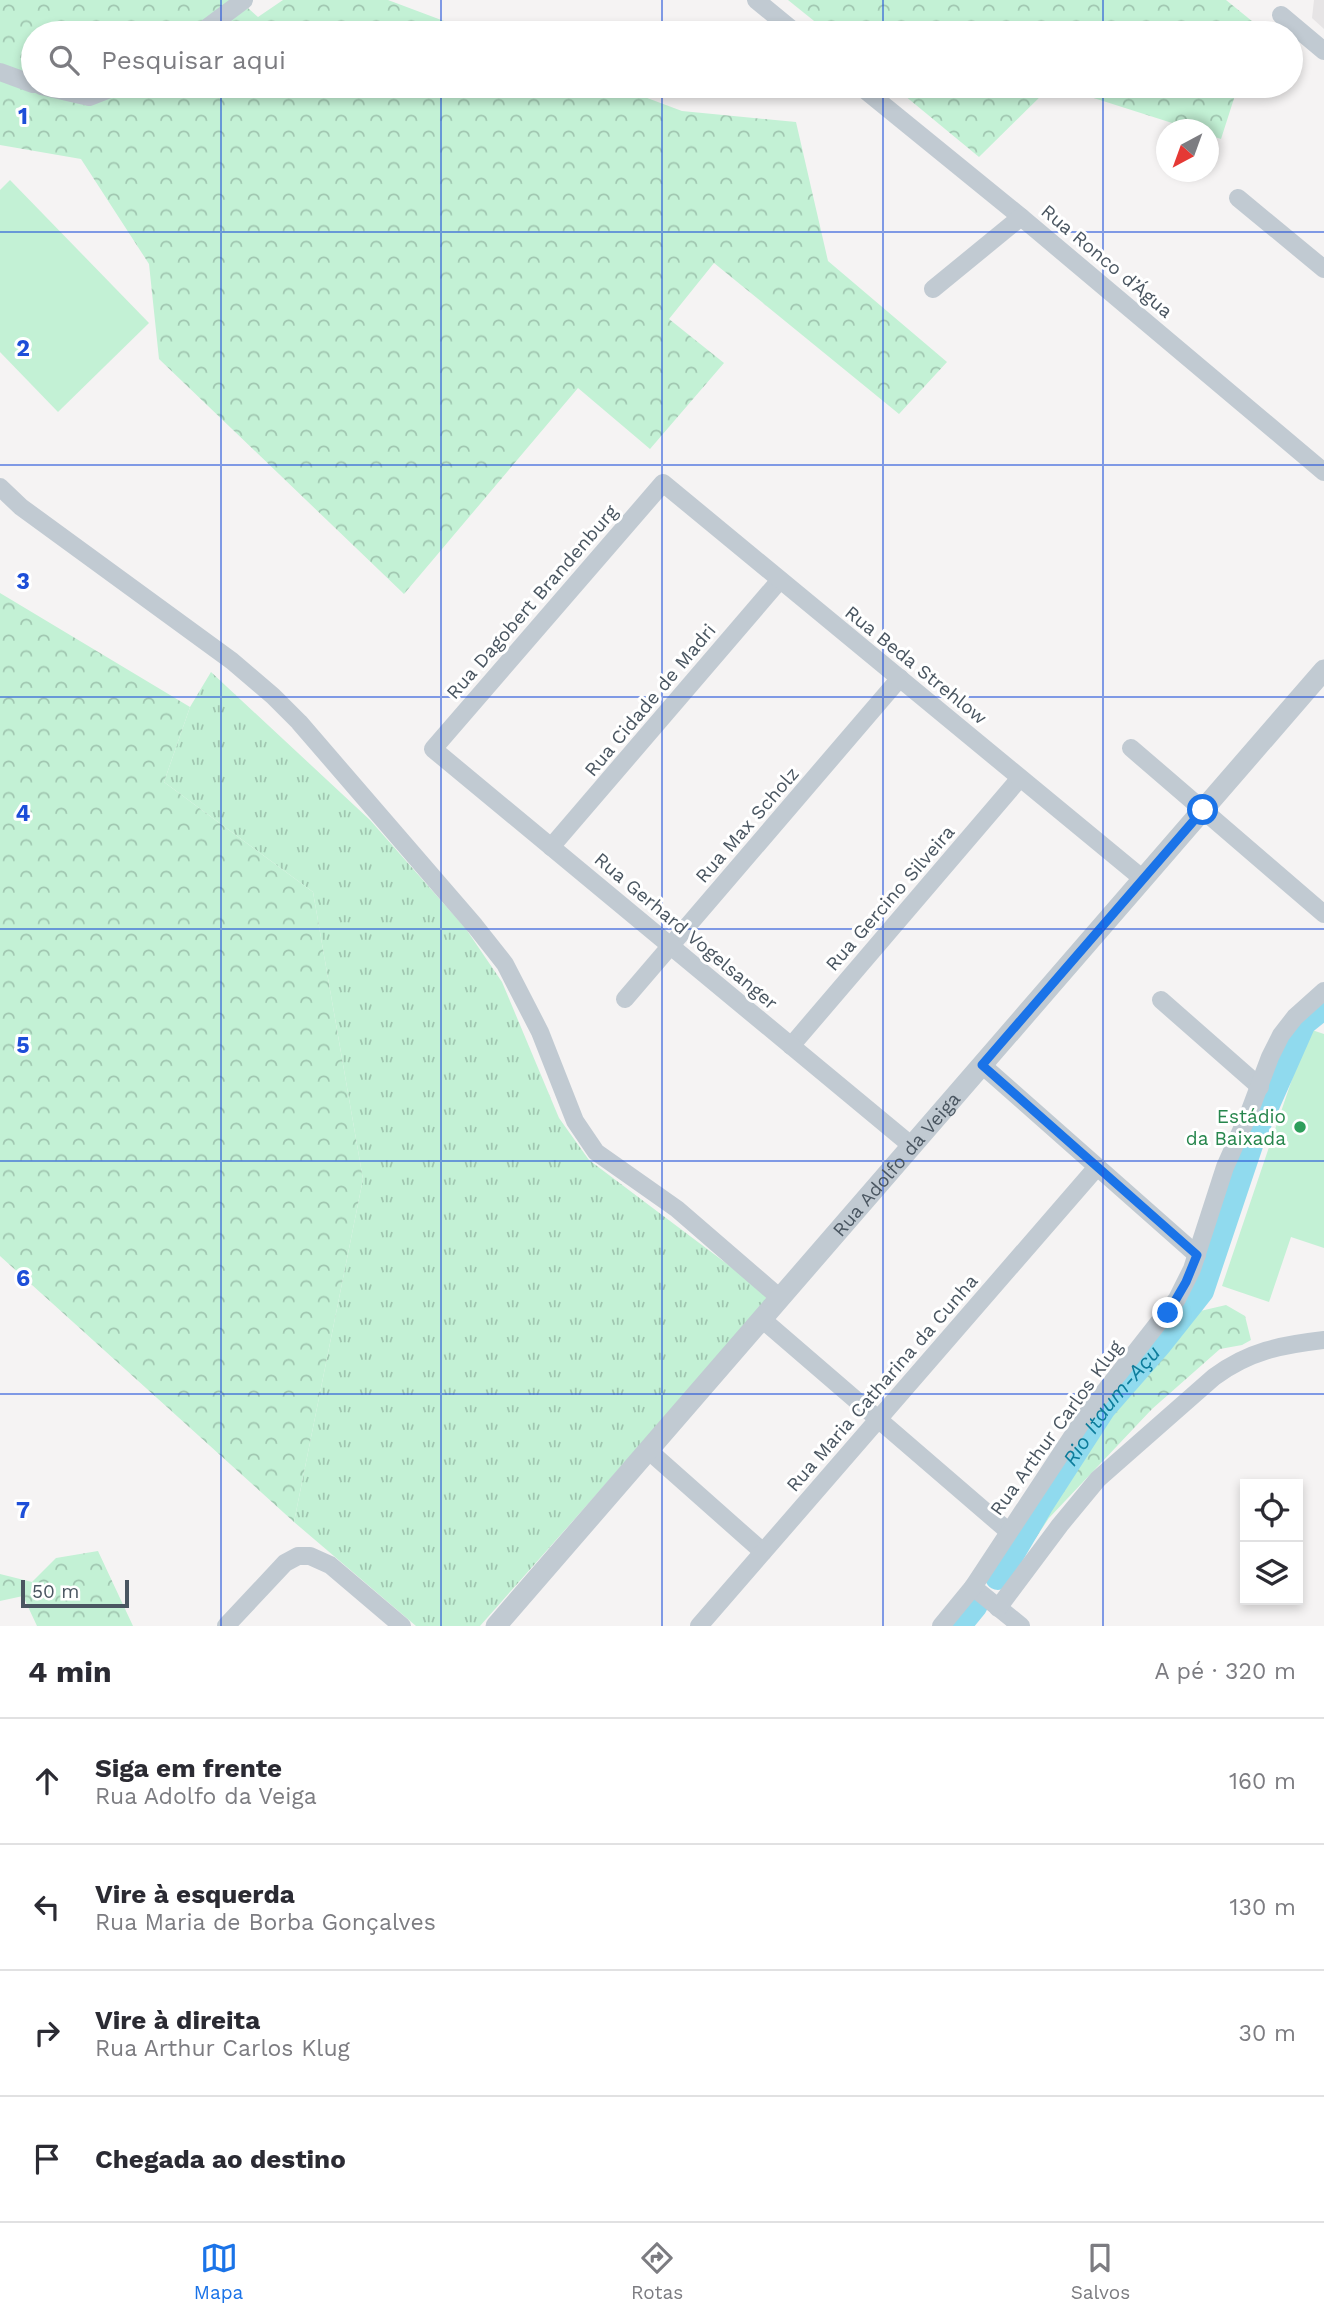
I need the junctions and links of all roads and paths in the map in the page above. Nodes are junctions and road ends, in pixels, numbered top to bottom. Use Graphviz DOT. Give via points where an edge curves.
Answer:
graph roads {
  1 [pos="244,0"];
  2 [pos="756,0"];
  3 [pos="1281,15"];
  4 [pos="216,21"];
  5 [pos="781,21"];
  6 [pos="1288,21"];
  7 [pos="1303,33"];
  8 [pos="1324,51"];
  9 [pos="0,72"];
  10 [pos="21,80"];
  11 [pos="875,98"];
  12 [pos="1238,198"];
  13 [pos="1021,217"];
  14 [pos="1324,269"];
  15 [pos="933,289"];
  16 [pos="1324,472"];
  17 [pos="663,483"];
  18 [pos="0,487"];
  19 [pos="780,580"];
  20 [pos="1324,670"];
  21 [pos="900,678"];
  22 [pos="1131,748"];
  23 [pos="433,749"];
  24 [pos="1020,778"];
  25 [pos="1203,810"];
  26 [pos="551,847"];
  27 [pos="1143,879"];
  28 [pos="1324,914"];
  29 [pos="671,946"];
  30 [pos="1324,991"];
  31 [pos="625,999"];
  32 [pos="1161,1000"];
  33 [pos="791,1046"];
  34 [pos="982,1065"];
  35 [pos="1260,1087"];
  36 [pos="912,1146"];
  37 [pos="1097,1167"];
  38 [pos="1197,1255"];
  39 [pos="780,1298"];
  40 [pos="762,1319"];
  41 [pos="1324,1340"];
  42 [pos="878,1419"];
  43 [pos="648,1450"];
  44 [pos="1008,1531"];
  45 [pos="762,1552"];
  46 [pos="973,1587"];
  47 [pos="999,1608"];
  48 [pos="226,1626"];
  49 [pos="402,1626"];
  50 [pos="496,1626"];
  51 [pos="699,1626"];
  52 [pos="941,1626"];
  53 [pos="1021,1626"];
  1 -- 4 [label="street"];
  2 -- 5 [label="street"];
  3 -- 6 [label="street"];
  7 -- 8 [label="street"];
  9 -- 10 [label="street"];
  11 -- 13 [label="street, Rua Ronco d’Água"];
  12 -- 14 [label="street"];
  13 -- 15 [label="street"];
  13 -- 16 [label="street, Rua Ronco d’Água"];
  17 -- 19 [label="street, Rua Beda Strehlow"];
  17 -- 23 [label="street, Rua Dagobert Brandenburg"];
  18 -- 39 [label="street" via="274,696 505,964 540,1032 575,1121 596,1152 677,1209"];
  19 -- 21 [label="street, Rua Beda Strehlow"];
  19 -- 26 [label="street, Rua Cidade de Madri"];
  20 -- 25 [label="street, Rua Adolfo da Veiga"];
  21 -- 24 [label="street, Rua Beda Strehlow"];
  21 -- 29 [label="street, Rua Max Scholz"];
  22 -- 25 [label="street"];
  23 -- 26 [label="street, Rua Gerhard Vogelsanger"];
  24 -- 27 [label="street, Rua Beda Strehlow"];
  24 -- 33 [label="street, Rua Gercino Silveira"];
  25 -- 27 [label="street, Rua Adolfo da Veiga"];
  25 -- 28 [label="street"];
  26 -- 29 [label="street, Rua Gerhard Vogelsanger"];
  27 -- 34 [label="street, Rua Adolfo da Veiga"];
  29 -- 31 [label="street, Rua Max Scholz"];
  29 -- 33 [label="street, Rua Gerhard Vogelsanger"];
  30 -- 35 [label="street, Rua Arthur Carlos Klug" via="1281,1035"];
  32 -- 35 [label="street"];
  33 -- 36 [label="street, Rua Gerhard Vogelsanger"];
  34 -- 36 [label="street, Rua Adolfo da Veiga"];
  34 -- 37 [label="street"];
  35 -- 38 [label="street, Rua Arthur Carlos Klug" via="1225,1167"];
  36 -- 39 [label="street, Rua Adolfo da Veiga"];
  37 -- 38 [label="street"];
  37 -- 42 [label="street, Rua Maria Catharina da Cunha"];
  38 -- 44 [label="street, Rua Arthur Carlos Klug" via="1168,1313 1087,1414"];
  39 -- 40 [label="street, Rua Adolfo da Veiga"];
  40 -- 42 [label="street"];
  40 -- 43 [label="street, Rua Adolfo da Veiga"];
  41 -- 47 [label="street" via="1252,1354 1214,1377 1098,1479"];
  42 -- 44 [label="street"];
  42 -- 45 [label="street, Rua Maria Catharina da Cunha"];
  43 -- 45 [label="street"];
  43 -- 50 [label="street, Rua Adolfo da Veiga"];
  44 -- 46 [label="street, Rua Arthur Carlos Klug"];
  45 -- 51 [label="street, Rua Maria Catharina da Cunha"];
  46 -- 47 [label="street"];
  46 -- 52 [label="street, Rua Arthur Carlos Klug"];
  47 -- 53 [label="street"];
  48 -- 49 [label="street" via="285,1563 298,1556 330,1565"];
}
